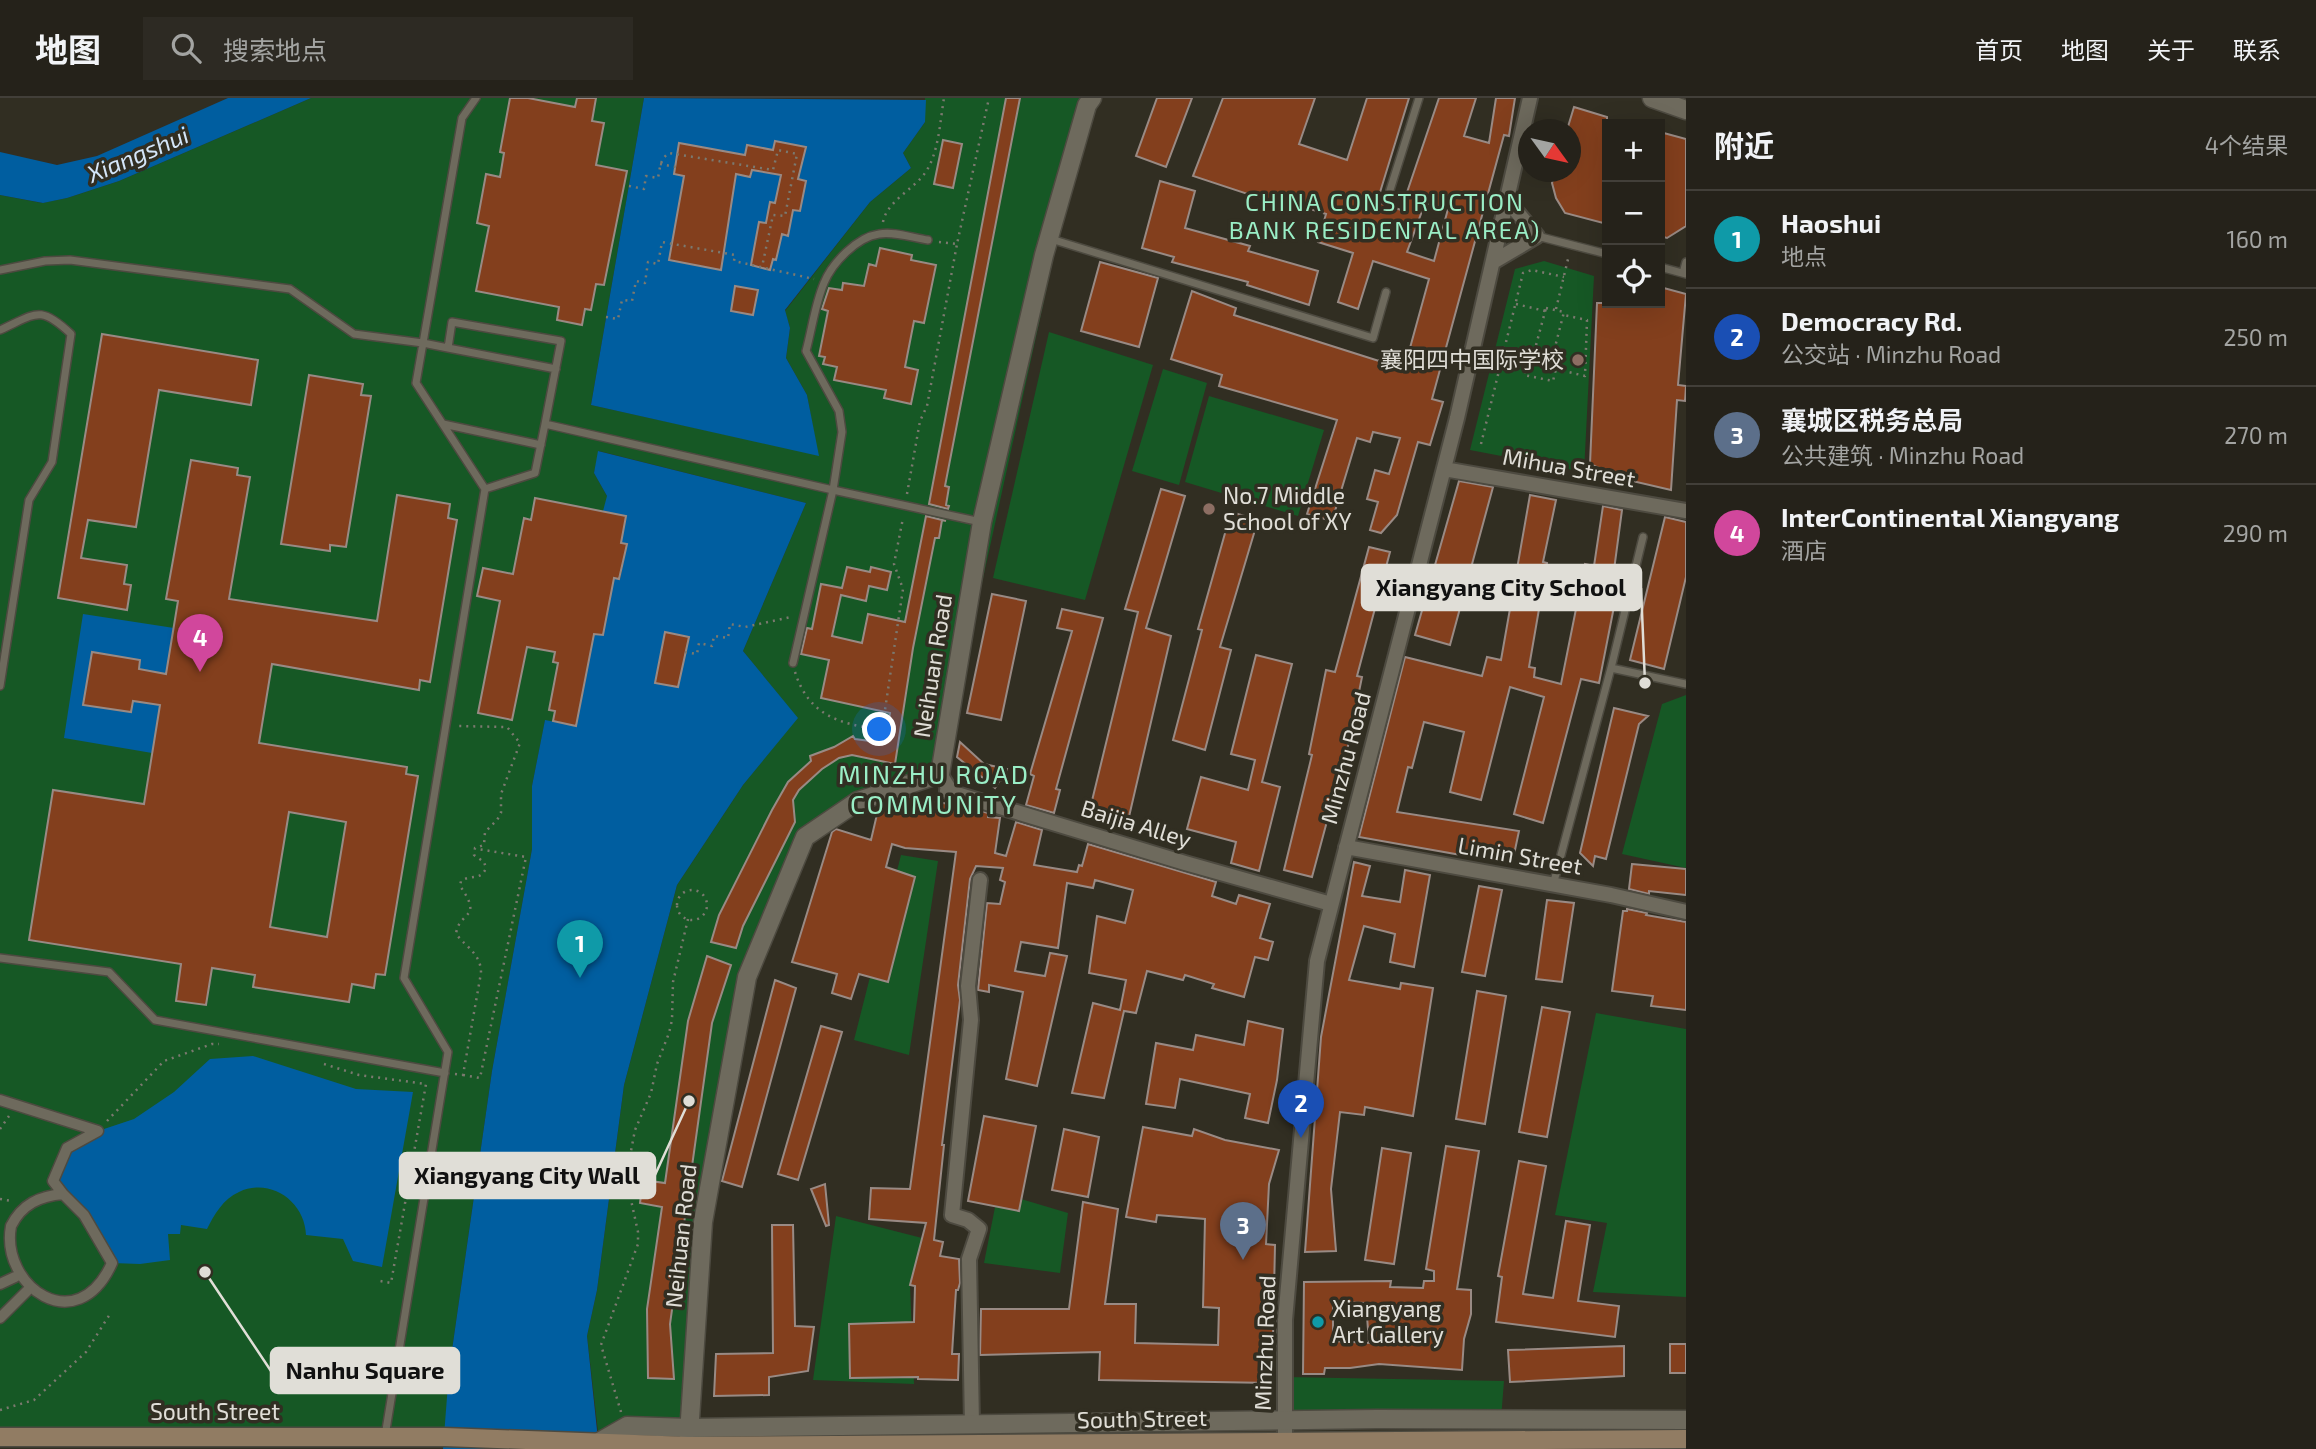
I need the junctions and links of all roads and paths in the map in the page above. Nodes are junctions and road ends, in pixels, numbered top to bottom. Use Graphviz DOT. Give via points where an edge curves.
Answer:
graph roads {
  1 [pos="477,98"];
  2 [pos="944,98"];
  3 [pos="989,98"];
  4 [pos="1092,98"];
  5 [pos="1419,98"];
  6 [pos="1530,98"];
  7 [pos="1652,98"];
  8 [pos="1686,110"];
  9 [pos="660,164"];
  10 [pos="676,167"];
  11 [pos="629,186"];
  12 [pos="1390,190"];
  13 [pos="1507,200"];
  14 [pos="881,234"];
  15 [pos="1537,236"];
  16 [pos="1050,239"];
  17 [pos="928,240"];
  18 [pos="957,244"];
  19 [pos="1572,245"];
  20 [pos="1602,253"];
  21 [pos="1493,262"];
  22 [pos="1686,262"];
  23 [pos="762,267"];
  24 [pos="1665,268"];
  25 [pos="0,270"];
  26 [pos="1684,274"];
  27 [pos="1564,277"];
  28 [pos="824,282"];
  29 [pos="1386,292"];
  30 [pos="1516,304"];
  31 [pos="1556,310"];
  32 [pos="1545,311"];
  33 [pos="1563,315"];
  34 [pos="606,317"];
  35 [pos="0,330"];
  36 [pos="423,343"];
  37 [pos="448,348"];
  38 [pos="1503,354"];
  39 [pos="1527,360"];
  40 [pos="556,369"];
  41 [pos="1556,369"];
  42 [pos="443,424"];
  43 [pos="545,424"];
  44 [pos="1482,444"];
  45 [pos="541,445"];
  46 [pos="1444,469"];
  47 [pos="485,489"];
  48 [pos="833,490"];
  49 [pos="905,505"];
  50 [pos="1686,511"];
  51 [pos="982,522"];
  52 [pos="1643,537"];
  53 [pos="804,614"];
  54 [pos="685,652"];
  55 [pos="793,663"];
  56 [pos="2,664"];
  57 [pos="1611,668"];
  58 [pos="1686,684"];
  59 [pos="0,686"];
  60 [pos="446,726"];
  61 [pos="940,774"];
  62 [pos="1346,847"];
  63 [pos="475,849"];
  64 [pos="980,880"];
  65 [pos="1553,885"];
  66 [pos="1331,904"];
  67 [pos="1686,912"];
  68 [pos="688,919"];
  69 [pos="0,958"];
  70 [pos="224,1044"];
  71 [pos="323,1064"];
  72 [pos="445,1073"];
  73 [pos="463,1075"];
  74 [pos="0,1100"];
  75 [pos="98,1131"];
  76 [pos="63,1194"];
  77 [pos="15,1277"];
  78 [pos="380,1281"];
  79 [pos="0,1284"];
  80 [pos="27,1291"];
  81 [pos="110,1314"];
  82 [pos="0,1318"];
  83 [pos="0,1410"];
  84 [pos="1686,1419"];
  85 [pos="1285,1420"];
  86 [pos="972,1425"];
  87 [pos="626,1426"];
  88 [pos="0,1437"];
  89 [pos="385,1437"];
  90 [pos="1686,1439"];
  91 [pos="689,1441"];
  92 [pos="599,1443"];
  93 [pos="1286,1445"];
  94 [pos="1050,1447"];
  1 -- 36 [label="lane" via="462,118"];
  2 -- 14 [label="path" via="928,170 884,217"];
  3 -- 18 [label="path"];
  4 -- 16 [label="street, Neihuan Road"];
  5 -- 12 [label="lane"];
  6 -- 13 [label="street, Minzhu Road"];
  7 -- 8 [label="street"];
  9 -- 10 [label="path"];
  9 -- 11 [label="path" via="658,178 646,176 644,189"];
  9 -- 23 [label="path" via="669,153 773,170 778,150 797,154 785,216 773,215"];
  13 -- 15 [label="street"];
  13 -- 21 [label="street, Minzhu Road"];
  14 -- 17 [label="lane"];
  14 -- 28 [label="lane" via="856,245"];
  15 -- 19 [label="lane"];
  15 -- 21 [label="street"];
  16 -- 29 [label="lane" via="1373,338"];
  16 -- 51 [label="street, Neihuan Road"];
  17 -- 18 [label="path"];
  18 -- 49 [label="path"];
  19 -- 20 [label="lane"];
  19 -- 27 [label="path"];
  21 -- 46 [label="street, Minzhu Road"];
  22 -- 26 [label="lane"];
  23 -- 28 [label="path"];
  23 -- 34 [label="path" via="734,261 735,255 662,242 658,264 648,262 645,282 636,281 632,302 622,300 618,319"];
  24 -- 26 [label="lane"];
  25 -- 36 [label="lane" via="70,260 290,289 354,334"];
  27 -- 30 [label="path" via="1532,270 1523,273"];
  27 -- 31 [label="path"];
  28 -- 48 [label="lane" via="806,351 839,411 842,432"];
  30 -- 32 [label="path"];
  30 -- 38 [label="path"];
  31 -- 32 [label="path"];
  31 -- 33 [label="path"];
  32 -- 39 [label="path" via="1535,349 1530,348"];
  33 -- 41 [label="path" via="1554,351 1560,352"];
  33 -- 41 [label="path" via="1587,320 1585,376"];
  35 -- 56 [label="lane" via="37,314 53,317 71,334 52,462 29,500"];
  36 -- 37 [label="lane"];
  36 -- 42 [label="lane" via="416,383"];
  37 -- 40 [label="lane"];
  37 -- 40 [label="lane" via="452,322 561,341"];
  38 -- 39 [label="path"];
  38 -- 44 [label="path"];
  39 -- 41 [label="path" via="1524,375 1553,381"];
  40 -- 43 [label="lane"];
  42 -- 45 [label="lane"];
  42 -- 47 [label="lane"];
  43 -- 45 [label="lane"];
  43 -- 48 [label="lane"];
  45 -- 47 [label="lane" via="536,473"];
  46 -- 50 [label="street, Mihua Street"];
  46 -- 62 [label="street, Minzhu Road"];
  47 -- 60 [label="lane"];
  48 -- 49 [label="lane"];
  48 -- 53 [label="lane"];
  49 -- 51 [label="lane"];
  49 -- 55 [label="path" via="894,564 903,589 882,730 827,716 813,706"];
  51 -- 61 [label="street, Neihuan Road"];
  52 -- 57 [label="lane"];
  53 -- 54 [label="path" via="745,626 730,624 728,638 714,636 712,646 699,643 697,654"];
  53 -- 55 [label="lane"];
  56 -- 59 [label="lane"];
  57 -- 58 [label="lane"];
  57 -- 65 [label="lane"];
  60 -- 63 [label="path" via="507,727 520,743 500,794 501,813 485,832 484,845"];
  60 -- 72 [label="lane" via="404,978 448,1052"];
  61 -- 66 [label="street, Baijia Alley" via="947,791"];
  61 -- 91 [label="street, Neihuan Road" via="858,801 805,837 747,977 703,1222"];
  62 -- 65 [label="street, Limin Street"];
  62 -- 66 [label="street, Minzhu Road"];
  63 -- 73 [label="path" via="474,855 486,868 479,877 461,881 471,904 470,913 456,929 481,963"];
  63 -- 73 [label="path" via="526,856 480,1078"];
  64 -- 86 [label="street" via="952,1215 979,1229 970,1259"];
  65 -- 67 [label="street, Limin Street"];
  66 -- 85 [label="street, Minzhu Road" via="1317,961 1285,1320"];
  68 -- 68 [label="path" via="703,916 707,906 705,897 696,891 687,891 678,901 680,914"];
  68 -- 87 [label="path" via="669,1033 635,1130 626,1177 638,1244 601,1345"];
  69 -- 72 [label="lane" via="110,972 155,1020"];
  70 -- 75 [label="path" via="164,1061"];
  71 -- 78 [label="path" via="359,1075 426,1084 391,1283"];
  72 -- 73 [label="path"];
  72 -- 89 [label="lane"];
  74 -- 75 [label="street"];
  75 -- 76 [label="street" via="67,1148 53,1181"];
  76 -- 77 [label="street" via="29,1203 16,1216 6,1249"];
  76 -- 80 [label="street" via="84,1215 112,1263 106,1277 83,1297 48,1301"];
  77 -- 79 [label="street"];
  77 -- 80 [label="street"];
  80 -- 82 [label="street"];
  81 -- 83 [label="path" via="86,1352 34,1400"];
  84 -- 85 [label="street"];
  85 -- 86 [label="street"];
  85 -- 93 [label="street, Minzhu Road"];
  86 -- 91 [label="street"];
  87 -- 91 [label="street"];
  87 -- 92 [label="street"];
  88 -- 89 [label="main road, South Street"];
  89 -- 92 [label="main road, South Street"];
  90 -- 93 [label="main road, South Street"];
  91 -- 92 [label="main road, South Street"];
  91 -- 94 [label="main road, South Street"];
  93 -- 94 [label="main road, South Street"];
}
